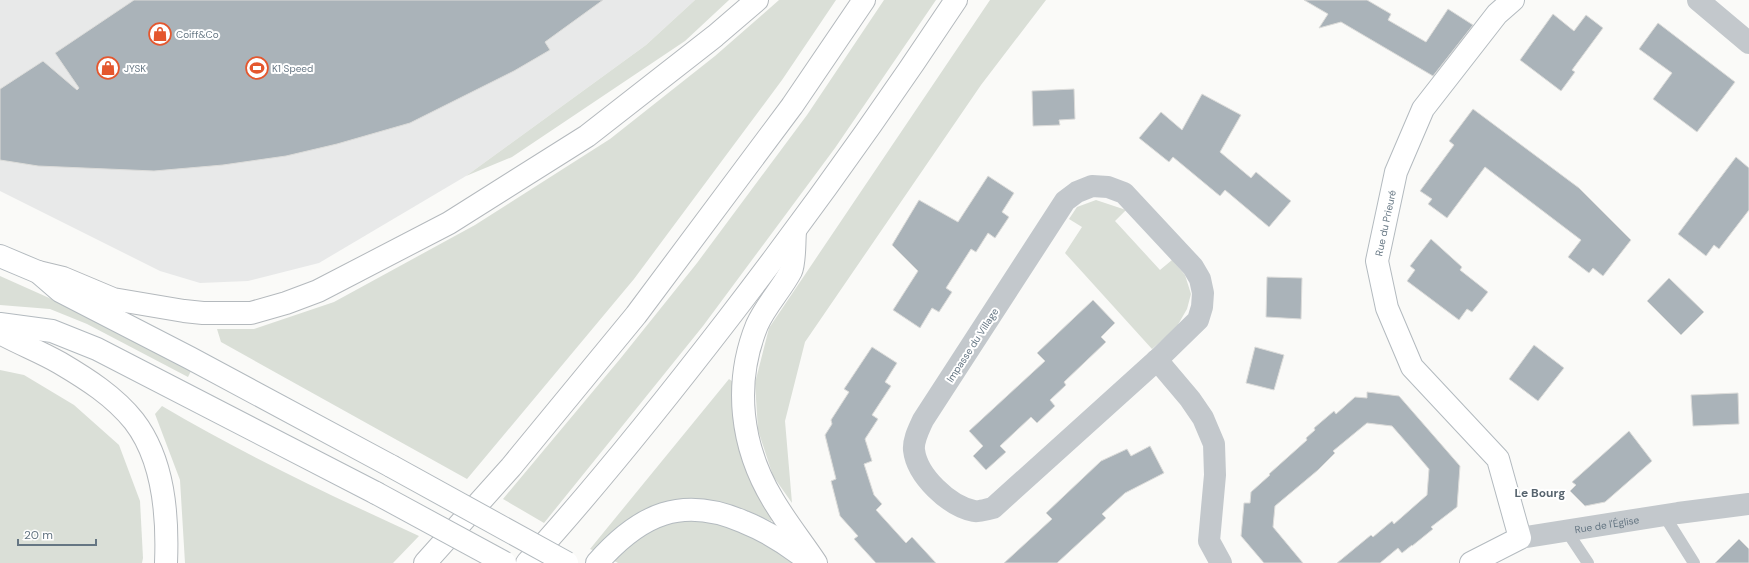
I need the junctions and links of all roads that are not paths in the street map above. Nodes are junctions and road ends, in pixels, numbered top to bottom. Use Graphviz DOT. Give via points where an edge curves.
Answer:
graph roads {
  1 [pos="757,0"];
  2 [pos="864,0"];
  3 [pos="956,0"];
  4 [pos="1513,0"];
  5 [pos="1698,0"];
  6 [pos="1749,43"];
  7 [pos="795,232"];
  8 [pos="0,256"];
  9 [pos="38,272"];
  10 [pos="0,324"];
  11 [pos="0,334"];
  12 [pos="1157,360"];
  13 [pos="1749,504"];
  14 [pos="1664,515"];
  15 [pos="560,526"];
  16 [pos="1566,530"];
  17 [pos="1520,538"];
  18 [pos="166,563"];
  19 [pos="425,563"];
  20 [pos="505,563"];
  21 [pos="527,563"];
  22 [pos="539,563"];
  23 [pos="567,563"];
  24 [pos="597,563"];
  25 [pos="811,563"];
  26 [pos="816,563"];
  27 [pos="1221,563"];
  28 [pos="1471,563"];
  29 [pos="1588,563"];
  30 [pos="1694,563"];
  1 -- 9 [label="main road" via="716,36 587,136 449,223 306,296 251,312 203,313 113,299 63,278"];
  2 -- 19 [label="main road" via="792,106 636,315 511,468"];
  3 -- 7 [label="main road"];
  4 -- 17 [label="main road, Rue du Prieuré" via="1497,14 1423,109 1396,172 1377,261 1387,308 1412,367 1498,460"];
  5 -- 6 [label="street"];
  7 -- 15 [label="main road" via="667,399"];
  7 -- 26 [label="main road" via="792,270 762,317 750,347 744,385 744,418 749,448 761,479"];
  8 -- 9 [label="main road"];
  9 -- 23 [label="main road, bridge" via="60,291 190,358"];
  10 -- 20 [label="main road, bridge" via="52,331 97,349 376,493"];
  11 -- 18 [label="main road" via="58,362 105,392 134,421 152,452 161,485 166,530"];
  12 -- 12 [label="street, Impasse du Village" via="1198,320 1203,293 1200,279 1193,267 1124,193 1108,187 1092,186 1077,192 1065,201 923,420 914,449 917,462 937,490 952,502 975,511 993,508"];
  12 -- 27 [label="street" via="1203,418 1214,444 1215,474 1209,541"];
  13 -- 14 [label="street, Rue de l'Église"];
  14 -- 16 [label="street, Rue de l'Église"];
  14 -- 30 [label="lane"];
  15 -- 21 [label="main road"];
  15 -- 22 [label="main road"];
  16 -- 17 [label="street, Rue de l'Église"];
  16 -- 29 [label="lane"];
  17 -- 28 [label="main road, Rue de l'Église"];
  24 -- 25 [label="main road" via="619,540 647,521 690,508 717,512 758,528 790,546"];
}
